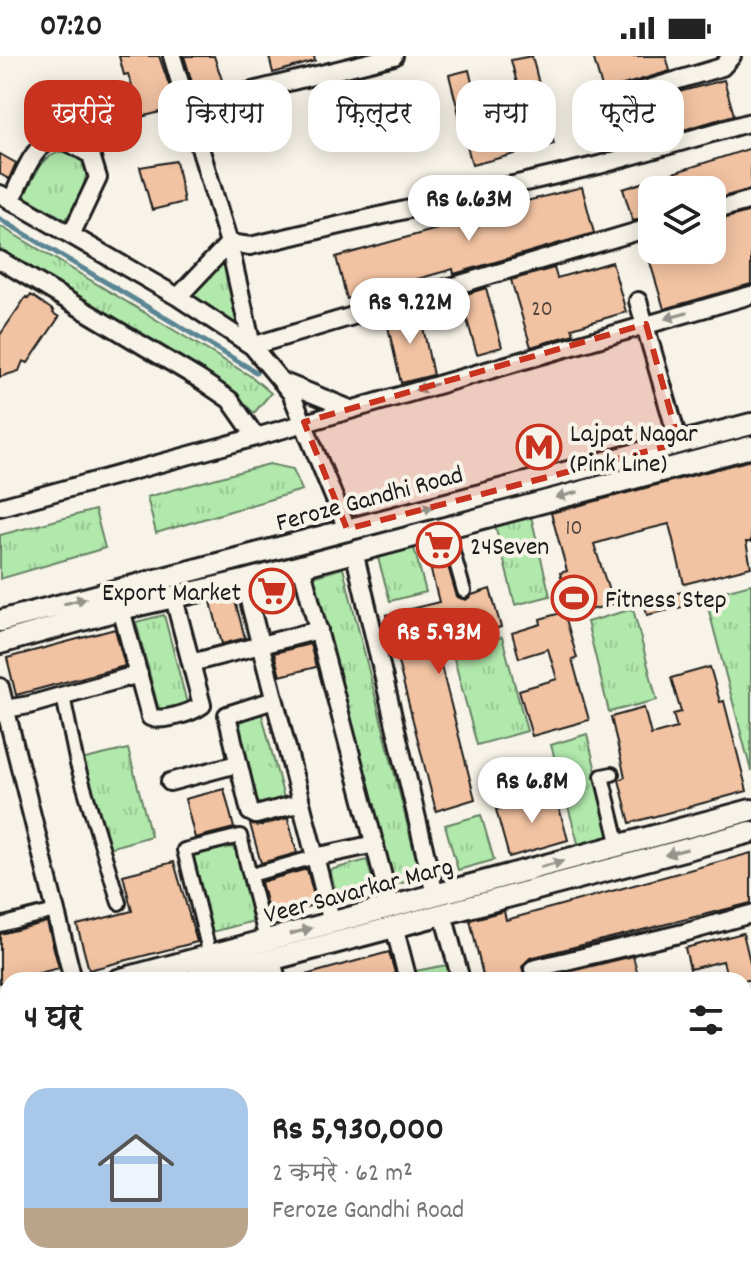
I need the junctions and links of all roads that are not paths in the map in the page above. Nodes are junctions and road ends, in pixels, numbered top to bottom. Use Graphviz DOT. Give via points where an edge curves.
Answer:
graph roads {
  1 [pos="172,56"];
  2 [pos="394,56"];
  3 [pos="732,56"];
  4 [pos="179,80"];
  5 [pos="678,80"];
  6 [pos="292,81"];
  7 [pos="751,122"];
  8 [pos="201,152"];
  9 [pos="6,197"];
  10 [pos="751,200"];
  11 [pos="726,207"];
  12 [pos="638,231"];
  13 [pos="71,235"];
  14 [pos="229,243"];
  15 [pos="0,260"];
  16 [pos="751,295"];
  17 [pos="178,297"];
  18 [pos="638,301"];
  19 [pos="646,324"];
  20 [pos="252,346"];
  21 [pos="281,381"];
  22 [pos="350,409"];
  23 [pos="304,422"];
  24 [pos="751,424"];
  25 [pos="256,437"];
  26 [pos="679,443"];
  27 [pos="751,447"];
  28 [pos="618,459"];
  29 [pos="621,481"];
  30 [pos="0,507"];
  31 [pos="446,527"];
  32 [pos="347,529"];
  33 [pos="354,551"];
  34 [pos="301,565"];
  35 [pos="244,581"];
  36 [pos="464,591"];
  37 [pos="174,598"];
  38 [pos="121,609"];
  39 [pos="0,621"];
  40 [pos="319,630"];
  41 [pos="0,643"];
  42 [pos="260,646"];
  43 [pos="191,663"];
  44 [pos="139,674"];
  45 [pos="0,687"];
  46 [pos="63,696"];
  47 [pos="274,700"];
  48 [pos="4,718"];
  49 [pos="237,764"];
  50 [pos="612,774"];
  51 [pos="170,782"];
  52 [pos="301,803"];
  53 [pos="751,810"];
  54 [pos="751,832"];
  55 [pos="375,844"];
  56 [pos="619,846"];
  57 [pos="315,857"];
  58 [pos="251,875"];
  59 [pos="119,903"];
  60 [pos="439,904"];
  61 [pos="55,911"];
  62 [pos="751,914"];
  63 [pos="392,916"];
  64 [pos="332,923"];
  65 [pos="0,925"];
  66 [pos="269,950"];
  67 [pos="210,955"];
  68 [pos="533,969"];
  69 [pos="71,972"];
  70 [pos="147,972"];
  71 [pos="220,972"];
  72 [pos="275,972"];
  73 [pos="406,972"];
  74 [pos="459,972"];
  1 -- 4 [label="street"];
  2 -- 6 [label="street"];
  3 -- 5 [label="street" via="722,67"];
  7 -- 14 [label="street" via="599,165 250,246"];
  8 -- 14 [label="street"];
  9 -- 13 [label="street"];
  9 -- 13 [label="street" via="46,142 61,138 79,147 91,155 98,178"];
  10 -- 11 [label="street"];
  12 -- 20 [label="street"];
  13 -- 17 [label="street"];
  14 -- 17 [label="street"];
  14 -- 20 [label="street"];
  15 -- 25 [label="street" via="230,400"];
  16 -- 19 [label="street, one-way"];
  17 -- 20 [label="street"];
  18 -- 19 [label="street"];
  19 -- 22 [label="street, one-way"];
  19 -- 26 [label="street"];
  20 -- 21 [label="street"];
  21 -- 22 [label="street"];
  21 -- 23 [label="street"];
  22 -- 23 [label="street"];
  23 -- 25 [label="street"];
  23 -- 32 [label="street"];
  24 -- 26 [label="street, Feroze Gandhi Road"];
  25 -- 30 [label="street"];
  26 -- 28 [label="street, Feroze Gandhi Road"];
  27 -- 29 [label="street, Feroze Gandhi Road"];
  28 -- 29 [label="street"];
  32 -- 28 [label="street, Feroze Gandhi Road, one-way"];
  29 -- 31 [label="street, Feroze Gandhi Road, one-way"];
  31 -- 33 [label="street, Feroze Gandhi Road"];
  31 -- 36 [label="street"];
  39 -- 32 [label="street, Feroze Gandhi Road, one-way"];
  33 -- 34 [label="street, Feroze Gandhi Road"];
  33 -- 60 [label="street"];
  34 -- 35 [label="street, Feroze Gandhi Road"];
  34 -- 40 [label="street"];
  35 -- 37 [label="street, Feroze Gandhi Road"];
  35 -- 42 [label="street"];
  37 -- 38 [label="street, Feroze Gandhi Road"];
  37 -- 43 [label="street"];
  38 -- 41 [label="street, Feroze Gandhi Road"];
  38 -- 44 [label="street"];
  40 -- 42 [label="street"];
  40 -- 55 [label="street"];
  42 -- 43 [label="street"];
  42 -- 47 [label="street"];
  43 -- 44 [label="street" via="202,705 157,720 150,717"];
  44 -- 46 [label="street"];
  45 -- 48 [label="street"];
  46 -- 48 [label="street"];
  46 -- 59 [label="street" via="77,764"];
  47 -- 49 [label="street" via="227,715"];
  47 -- 52 [label="street"];
  48 -- 61 [label="street"];
  49 -- 51 [label="street"];
  49 -- 52 [label="street" via="253,815"];
  50 -- 56 [label="street" via="602,776"];
  52 -- 57 [label="street"];
  53 -- 56 [label="street, Veer Savarkar Marg"];
  54 -- 60 [label="street, Veer Savarkar Marg, one-way"];
  55 -- 57 [label="street"];
  55 -- 63 [label="street"];
  60 -- 56 [label="street, Veer Savarkar Marg, one-way"];
  57 -- 58 [label="street"];
  57 -- 64 [label="street"];
  58 -- 66 [label="street"];
  58 -- 67 [label="street" via="240,836 184,850"];
  60 -- 63 [label="street, Veer Savarkar Marg"];
  60 -- 74 [label="street"];
  61 -- 65 [label="street"];
  61 -- 69 [label="street"];
  62 -- 68 [label="street"];
  63 -- 64 [label="street, Veer Savarkar Marg"];
  63 -- 66 [label="street, Veer Savarkar Marg"];
  63 -- 73 [label="street"];
  66 -- 64 [label="street, Veer Savarkar Marg, one-way"];
  66 -- 67 [label="street, Veer Savarkar Marg"];
  66 -- 71 [label="street, Veer Savarkar Marg"];
  66 -- 72 [label="street"];
  67 -- 70 [label="street, Veer Savarkar Marg"];
}
